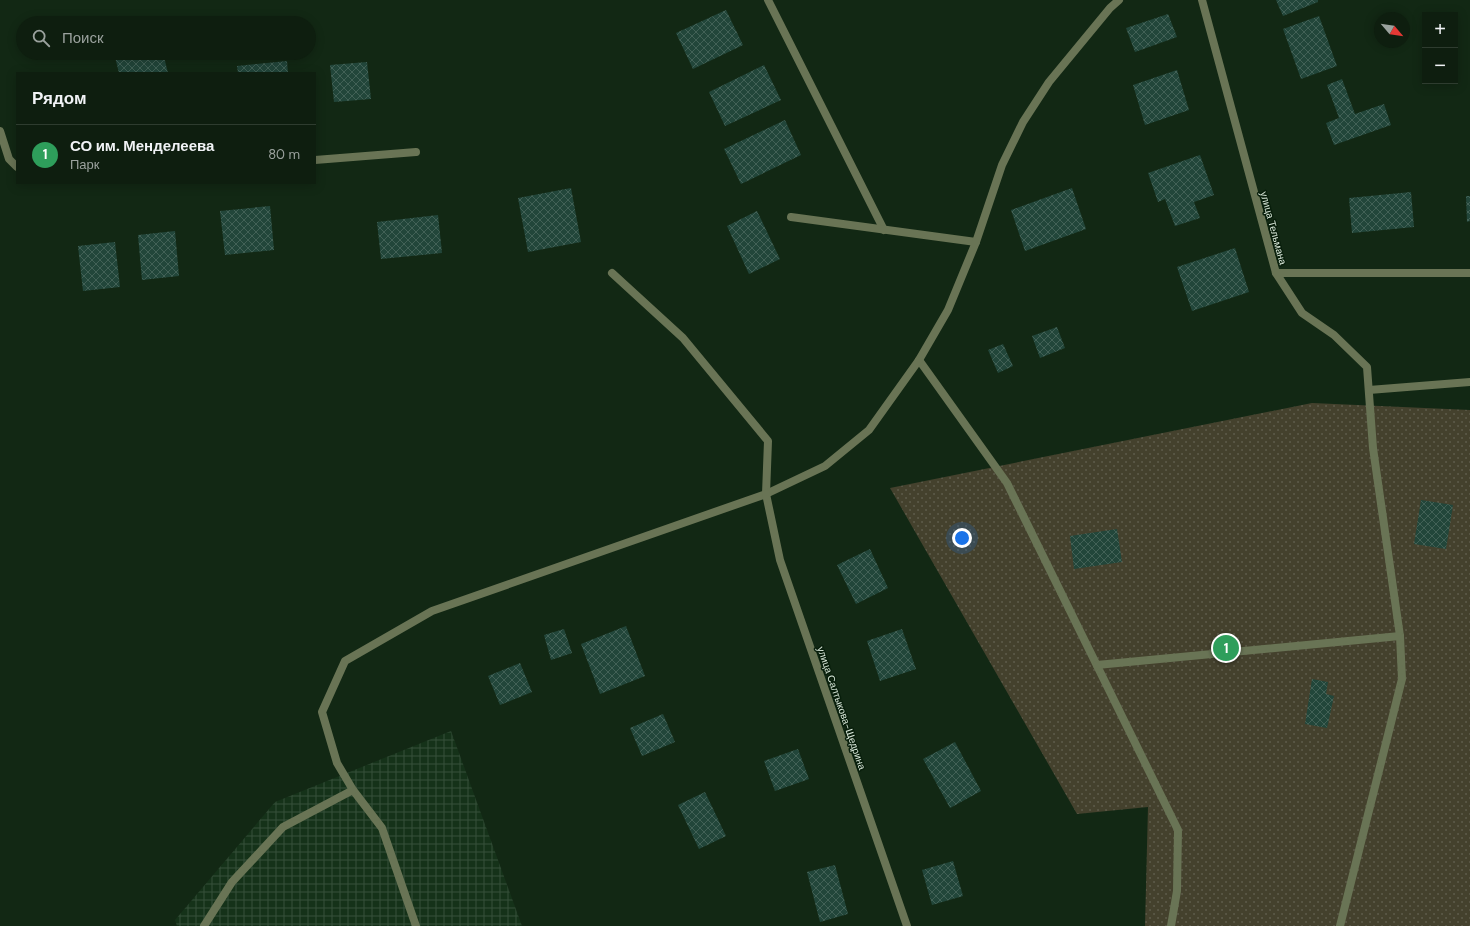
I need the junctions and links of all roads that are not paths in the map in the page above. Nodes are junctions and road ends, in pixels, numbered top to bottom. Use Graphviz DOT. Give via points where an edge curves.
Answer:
graph roads {
  1 [pos="768,0"];
  2 [pos="1119,0"];
  3 [pos="1202,0"];
  4 [pos="0,131"];
  5 [pos="416,152"];
  6 [pos="316,160"];
  7 [pos="16,166"];
  8 [pos="791,217"];
  9 [pos="884,230"];
  10 [pos="976,242"];
  11 [pos="612,273"];
  12 [pos="1276,273"];
  13 [pos="1470,273"];
  14 [pos="919,360"];
  15 [pos="1470,382"];
  16 [pos="1369,390"];
  17 [pos="766,494"];
  18 [pos="1400,636"];
  19 [pos="1097,665"];
  20 [pos="353,790"];
  21 [pos="204,926"];
  22 [pos="416,926"];
  23 [pos="907,926"];
  24 [pos="1171,926"];
  25 [pos="1340,926"];
  1 -- 9 [label="street"];
  2 -- 10 [label="street" via="1049,82 1023,122 1002,165"];
  3 -- 12 [label="street, улица Тельмана"];
  4 -- 7 [label="street" via="9,159"];
  5 -- 6 [label="street"];
  8 -- 9 [label="street"];
  9 -- 10 [label="street"];
  10 -- 14 [label="street" via="948,310"];
  11 -- 17 [label="street, улица Салтыкова-Щедрина" via="683,338 768,441"];
  12 -- 13 [label="street, улица Тельмана"];
  12 -- 16 [label="street" via="1302,313 1334,335 1368,367"];
  14 -- 17 [label="street" via="869,430 825,466"];
  14 -- 19 [label="street" via="1007,483"];
  15 -- 16 [label="street"];
  16 -- 18 [label="street" via="1373,448"];
  17 -- 20 [label="street" via="432,611 345,661 322,712 337,763"];
  17 -- 23 [label="street, улица Салтыкова-Щедрина" via="780,560"];
  18 -- 19 [label="street"];
  18 -- 25 [label="street" via="1402,679"];
  19 -- 24 [label="street" via="1178,830 1177,891"];
  20 -- 21 [label="street" via="283,827 232,882"];
  20 -- 22 [label="street" via="382,828"];
}
